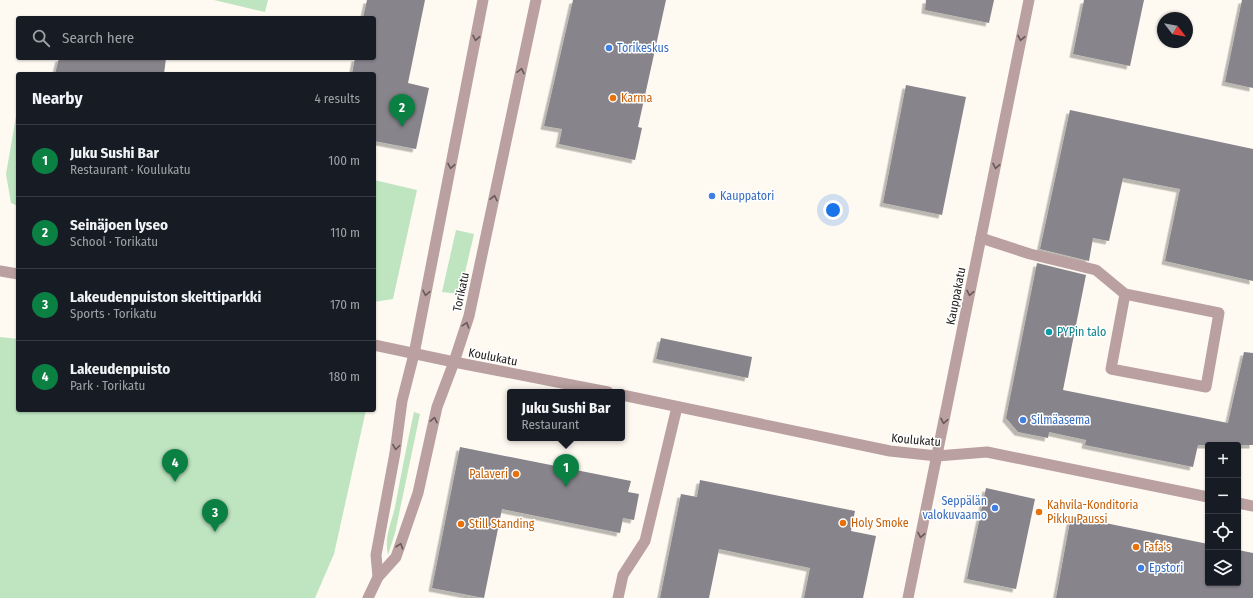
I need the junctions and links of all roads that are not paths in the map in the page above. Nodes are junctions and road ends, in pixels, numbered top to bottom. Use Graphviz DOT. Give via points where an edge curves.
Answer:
graph roads {
  1 [pos="483,0"];
  2 [pos="536,0"];
  3 [pos="1029,0"];
  4 [pos="981,238"];
  5 [pos="0,271"];
  6 [pos="16,274"];
  7 [pos="1125,294"];
  8 [pos="376,345"];
  9 [pos="414,354"];
  10 [pos="454,362"];
  11 [pos="593,389"];
  12 [pos="625,396"];
  13 [pos="677,407"];
  14 [pos="938,456"];
  15 [pos="1205,496"];
  16 [pos="1241,504"];
  17 [pos="1253,506"];
  18 [pos="378,577"];
  19 [pos="368,598"];
  20 [pos="618,598"];
  21 [pos="908,598"];
  1 -- 9 [label="street, one-way"];
  10 -- 2 [label="street, Torikatu, one-way" via="469,316"];
  3 -- 4 [label="street, Kauppakatu, one-way"];
  4 -- 7 [label="street" via="1034,256 1096,270"];
  4 -- 14 [label="street, Kauppakatu, one-way"];
  5 -- 6 [label="street"];
  7 -- 7 [label="street" via="1111,369 1206,387 1219,313"];
  8 -- 9 [label="street, Koulukatu"];
  9 -- 10 [label="street, Koulukatu"];
  9 -- 18 [label="street, one-way" via="402,401 376,555"];
  10 -- 11 [label="street, Koulukatu"];
  18 -- 10 [label="street, Torikatu, one-way" via="396,557 418,493 437,407"];
  12 -- 13 [label="street, Koulukatu"];
  13 -- 14 [label="street, Koulukatu" via="890,451"];
  13 -- 20 [label="street" via="645,541 623,575"];
  14 -- 15 [label="street, Koulukatu" via="987,452"];
  14 -- 21 [label="street, Kauppakatu, one-way"];
  16 -- 17 [label="street"];
  18 -- 19 [label="street, Torikatu"];
}
